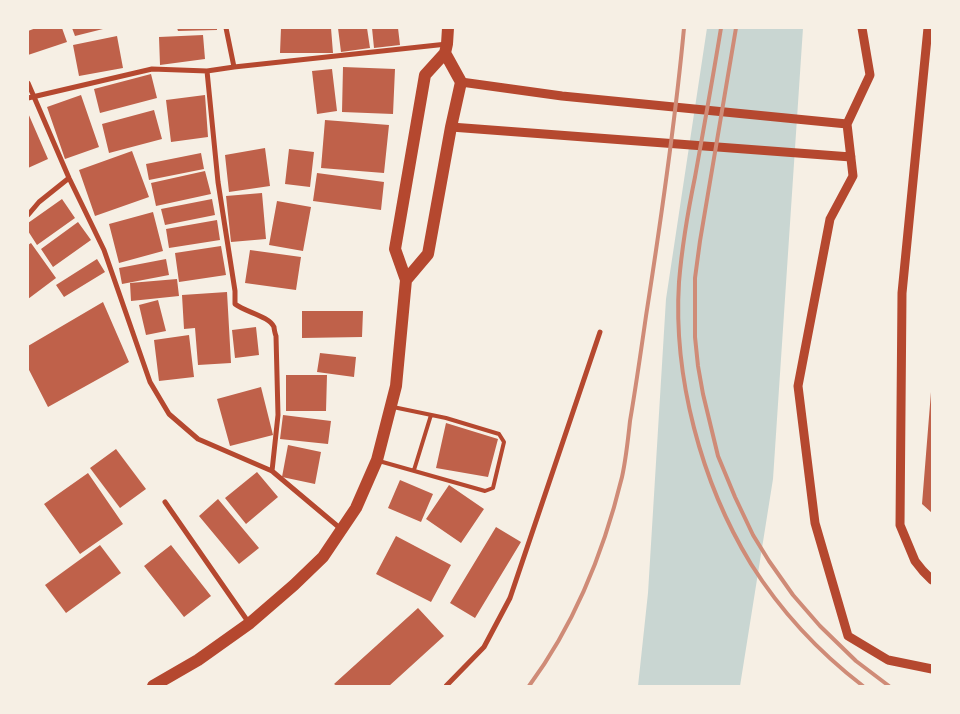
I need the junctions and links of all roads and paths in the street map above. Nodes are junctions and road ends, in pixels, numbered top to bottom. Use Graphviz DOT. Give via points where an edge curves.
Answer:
graph roads {
  1 [pos="226,28"];
  2 [pos="448,28"];
  3 [pos="862,28"];
  4 [pos="928,28"];
  5 [pos="446,48"];
  6 [pos="234,67"];
  7 [pos="207,71"];
  8 [pos="460,82"];
  9 [pos="28,83"];
  10 [pos="34,96"];
  11 [pos="28,98"];
  12 [pos="847,124"];
  13 [pos="451,127"];
  14 [pos="851,157"];
  15 [pos="69,178"];
  16 [pos="28,215"];
  17 [pos="406,280"];
  18 [pos="600,332"];
  19 [pos="390,407"];
  20 [pos="431,414"];
  21 [pos="377,460"];
  22 [pos="414,470"];
  23 [pos="272,471"];
  24 [pos="165,502"];
  25 [pos="342,530"];
  26 [pos="932,580"];
  27 [pos="250,623"];
  28 [pos="932,669"];
  29 [pos="153,686"];
  30 [pos="446,686"];
  1 -- 6 [label="street"];
  2 -- 5 [label="main road"];
  3 -- 12 [label="street" via="870,75"];
  4 -- 26 [label="street" via="902,293 900,525 915,562"];
  5 -- 6 [label="street"];
  5 -- 8 [label="main road"];
  5 -- 17 [label="main road" via="425,75 395,249"];
  6 -- 7 [label="street"];
  7 -- 10 [label="street" via="152,69"];
  7 -- 23 [label="street" via="235,304 270,321 276,336 278,415"];
  8 -- 12 [label="street" via="562,96"];
  8 -- 13 [label="main road"];
  9 -- 10 [label="street"];
  10 -- 11 [label="street"];
  10 -- 15 [label="street"];
  12 -- 14 [label="street"];
  13 -- 14 [label="street"];
  13 -- 17 [label="main road" via="428,254"];
  14 -- 28 [label="street" via="853,176 830,219 798,386 815,523 848,636 888,660"];
  15 -- 16 [label="street"];
  15 -- 23 [label="street" via="104,250 150,382 169,414 198,439"];
  17 -- 19 [label="main road" via="396,386"];
  18 -- 30 [label="street" via="510,598 484,647"];
  19 -- 20 [label="lane"];
  19 -- 21 [label="main road"];
  20 -- 22 [label="lane"];
  20 -- 22 [label="lane" via="499,434 504,442 494,488 485,491"];
  21 -- 22 [label="lane"];
  21 -- 25 [label="main road" via="356,508"];
  23 -- 25 [label="street"];
  24 -- 27 [label="street"];
  25 -- 27 [label="main road" via="323,557"];
  27 -- 29 [label="main road" via="198,660"];
}
